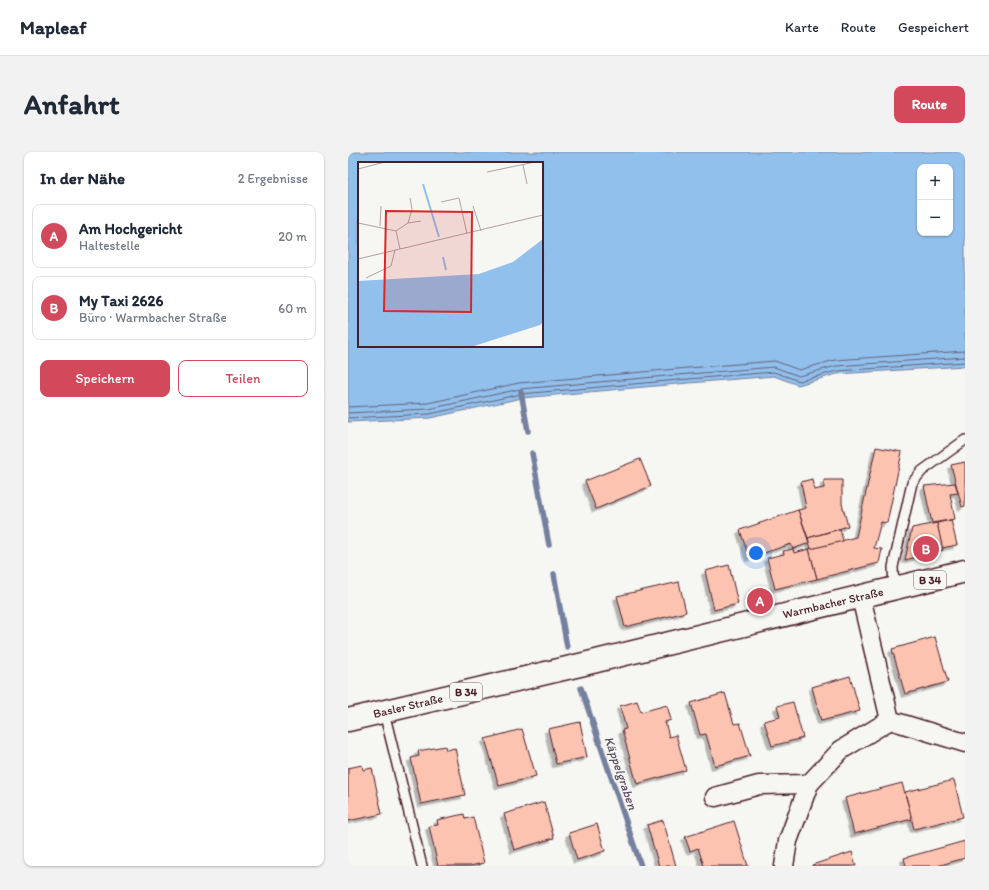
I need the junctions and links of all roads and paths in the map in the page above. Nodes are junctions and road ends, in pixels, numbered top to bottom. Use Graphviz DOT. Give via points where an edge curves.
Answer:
graph roads {
  1 [pos="965,440"];
  2 [pos="965,571"];
  3 [pos="894,589"];
  4 [pos="861,597"];
  5 [pos="584,664"];
  6 [pos="384,712"];
  7 [pos="348,720"];
  8 [pos="890,720"];
  9 [pos="965,743"];
  10 [pos="809,784"];
  11 [pos="715,797"];
  12 [pos="422,866"];
  13 [pos="784,866"];
  1 -- 3 [label="lane" via="922,471 912,483 893,567"];
  2 -- 3 [label="main road, Warmbacher Straße / B 34"];
  3 -- 4 [label="main road, Warmbacher Straße / B 34"];
  4 -- 5 [label="main road, Warmbacher Straße / B 34"];
  4 -- 8 [label="street"];
  5 -- 6 [label="main road, Basler Straße / B 34"];
  6 -- 7 [label="main road, Basler Straße / B 34"];
  6 -- 12 [label="lane"];
  8 -- 9 [label="street"];
  8 -- 10 [label="street" via="841,750"];
  10 -- 11 [label="street" via="759,785"];
  10 -- 13 [label="street" via="788,841"];
}
